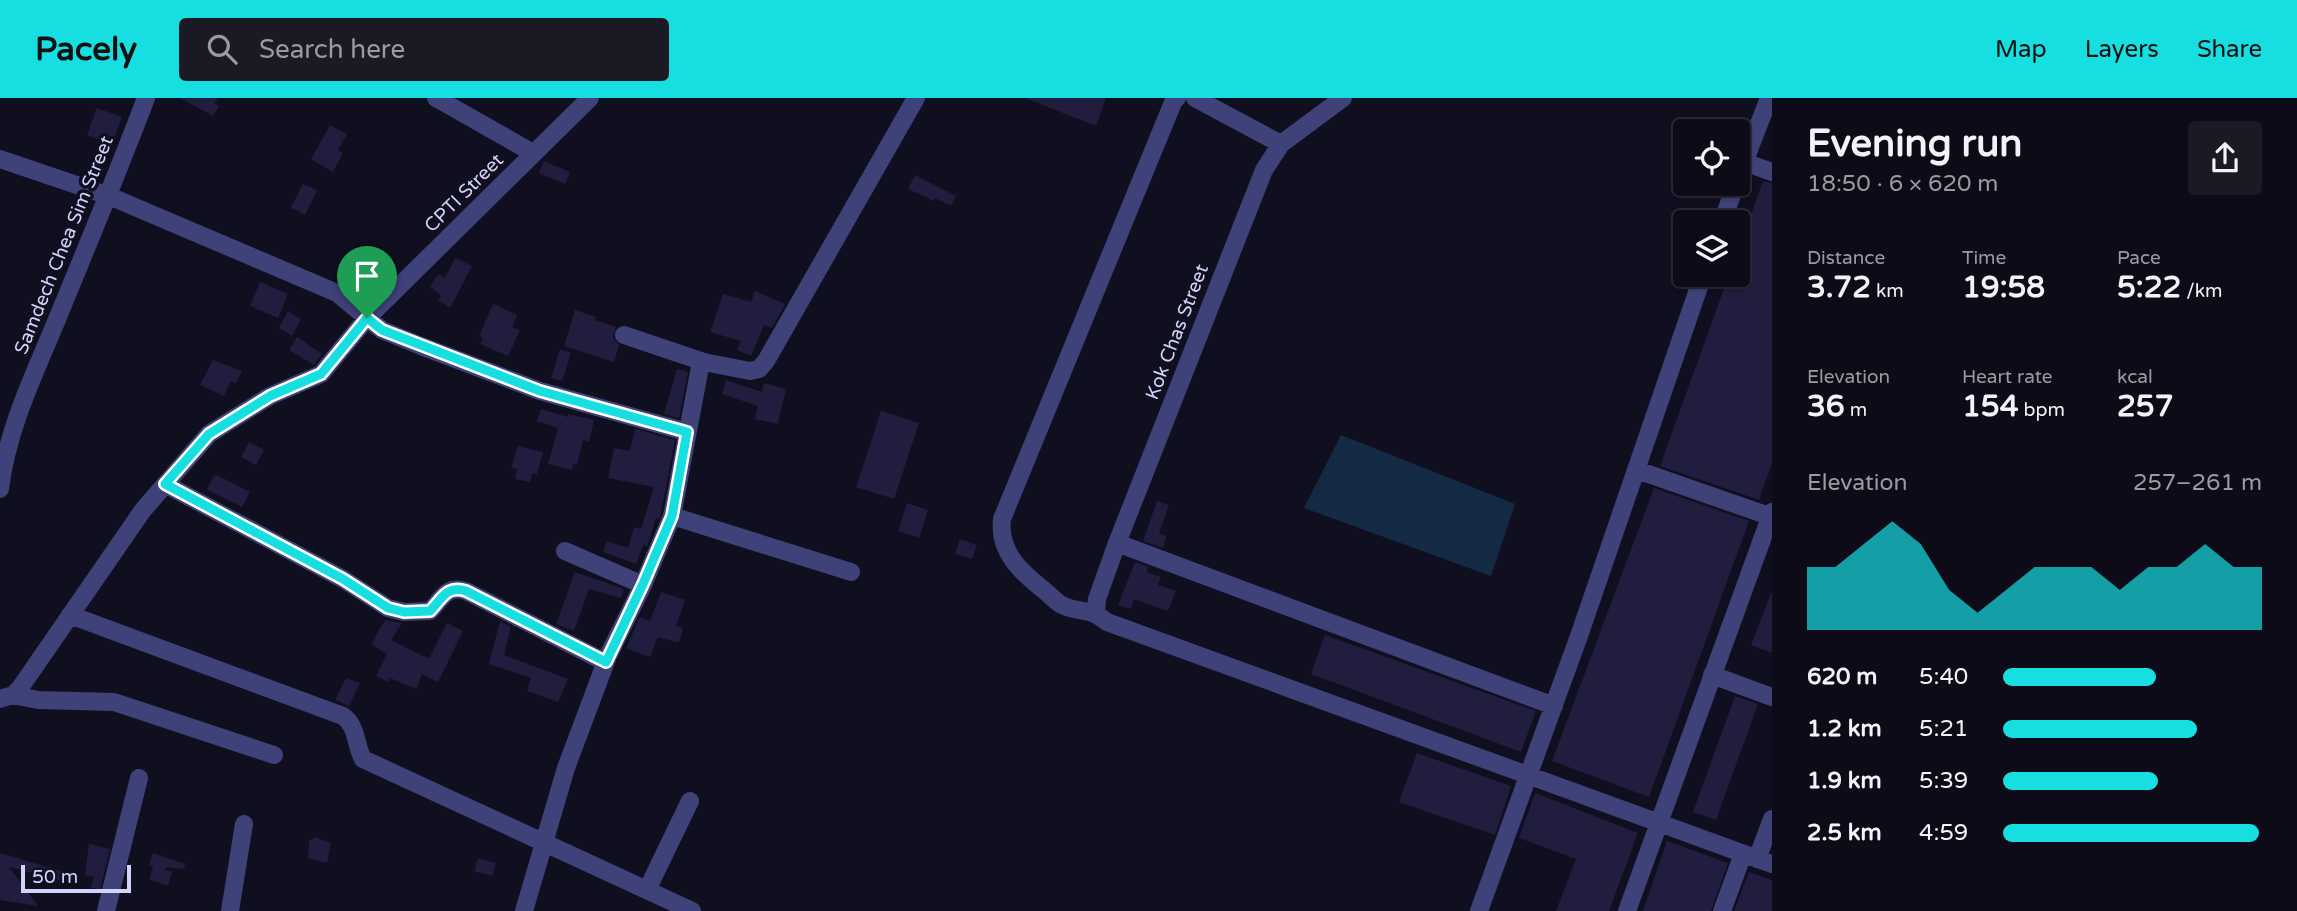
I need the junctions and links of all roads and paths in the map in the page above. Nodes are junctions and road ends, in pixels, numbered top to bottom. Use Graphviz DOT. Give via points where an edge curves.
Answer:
graph roads {
  1 [pos="146,98"];
  2 [pos="436,98"];
  3 [pos="590,98"];
  4 [pos="916,98"];
  5 [pos="1177,98"];
  6 [pos="1195,98"];
  7 [pos="1343,98"];
  8 [pos="1769,98"];
  9 [pos="1281,144"];
  10 [pos="1750,147"];
  11 [pos="533,153"];
  12 [pos="0,159"];
  13 [pos="1750,171"];
  14 [pos="1772,172"];
  15 [pos="109,196"];
  16 [pos="1699,287"];
  17 [pos="367,318"];
  18 [pos="624,335"];
  19 [pos="704,362"];
  20 [pos="687,432"];
  21 [pos="1637,470"];
  22 [pos="0,481"];
  23 [pos="165,484"];
  24 [pos="1772,515"];
  25 [pos="672,516"];
  26 [pos="1117,543"];
  27 [pos="565,551"];
  28 [pos="851,572"];
  29 [pos="643,584"];
  30 [pos="1096,612"];
  31 [pos="70,615"];
  32 [pos="606,662"];
  33 [pos="1712,675"];
  34 [pos="7,697"];
  35 [pos="1772,697"];
  36 [pos="1554,706"];
  37 [pos="274,755"];
  38 [pos="1528,774"];
  39 [pos="139,778"];
  40 [pos="690,801"];
  41 [pos="1658,822"];
  42 [pos="1771,823"];
  43 [pos="244,824"];
  44 [pos="543,843"];
  45 [pos="1758,859"];
  46 [pos="647,891"];
  47 [pos="106,911"];
  48 [pos="230,911"];
  49 [pos="524,911"];
  50 [pos="692,911"];
  51 [pos="1479,911"];
  52 [pos="1627,911"];
  53 [pos="1722,911"];
  1 -- 15 [label="street, Samdech Chea Sim Street"];
  2 -- 11 [label="street"];
  3 -- 11 [label="street, CPTI Street"];
  4 -- 19 [label="street" via="766,361 750,371"];
  5 -- 30 [label="street" via="1002,519 1010,558 1028,578 1062,605"];
  6 -- 9 [label="street"];
  7 -- 9 [label="street, Kok Chas Street"];
  8 -- 10 [label="street"];
  9 -- 26 [label="street, Kok Chas Street" via="1264,170"];
  11 -- 17 [label="street, CPTI Street"];
  12 -- 15 [label="street"];
  13 -- 14 [label="street"];
  15 -- 17 [label="street" via="337,293"];
  15 -- 22 [label="street, Samdech Chea Sim Street" via="23,402"];
  16 -- 21 [label="street"];
  17 -- 20 [label="street" via="382,330 540,391"];
  17 -- 23 [label="street, CPTI Street" via="321,374 270,396 209,434"];
  18 -- 19 [label="street"];
  19 -- 20 [label="street"];
  20 -- 25 [label="street"];
  21 -- 24 [label="street"];
  21 -- 36 [label="street"];
  23 -- 31 [label="street, CPTI Street"];
  23 -- 32 [label="street" via="388,608 430,611 449,590 457,588"];
  24 -- 33 [label="street"];
  25 -- 28 [label="street"];
  25 -- 29 [label="street"];
  26 -- 30 [label="street, Kok Chas Street"];
  26 -- 36 [label="street"];
  27 -- 29 [label="street"];
  29 -- 32 [label="street"];
  30 -- 38 [label="street" via="1121,627"];
  31 -- 34 [label="street, CPTI Street"];
  31 -- 44 [label="street" via="344,716 363,759"];
  32 -- 44 [label="street"];
  33 -- 35 [label="street"];
  33 -- 41 [label="street"];
  34 -- 37 [label="street" via="114,702"];
  36 -- 38 [label="street"];
  38 -- 41 [label="street"];
  38 -- 51 [label="street"];
  39 -- 47 [label="street"];
  40 -- 46 [label="street"];
  41 -- 45 [label="street"];
  41 -- 52 [label="street"];
  42 -- 45 [label="street"];
  43 -- 48 [label="street"];
  44 -- 46 [label="street"];
  44 -- 49 [label="street"];
  45 -- 53 [label="street"];
  46 -- 50 [label="street"];
}
